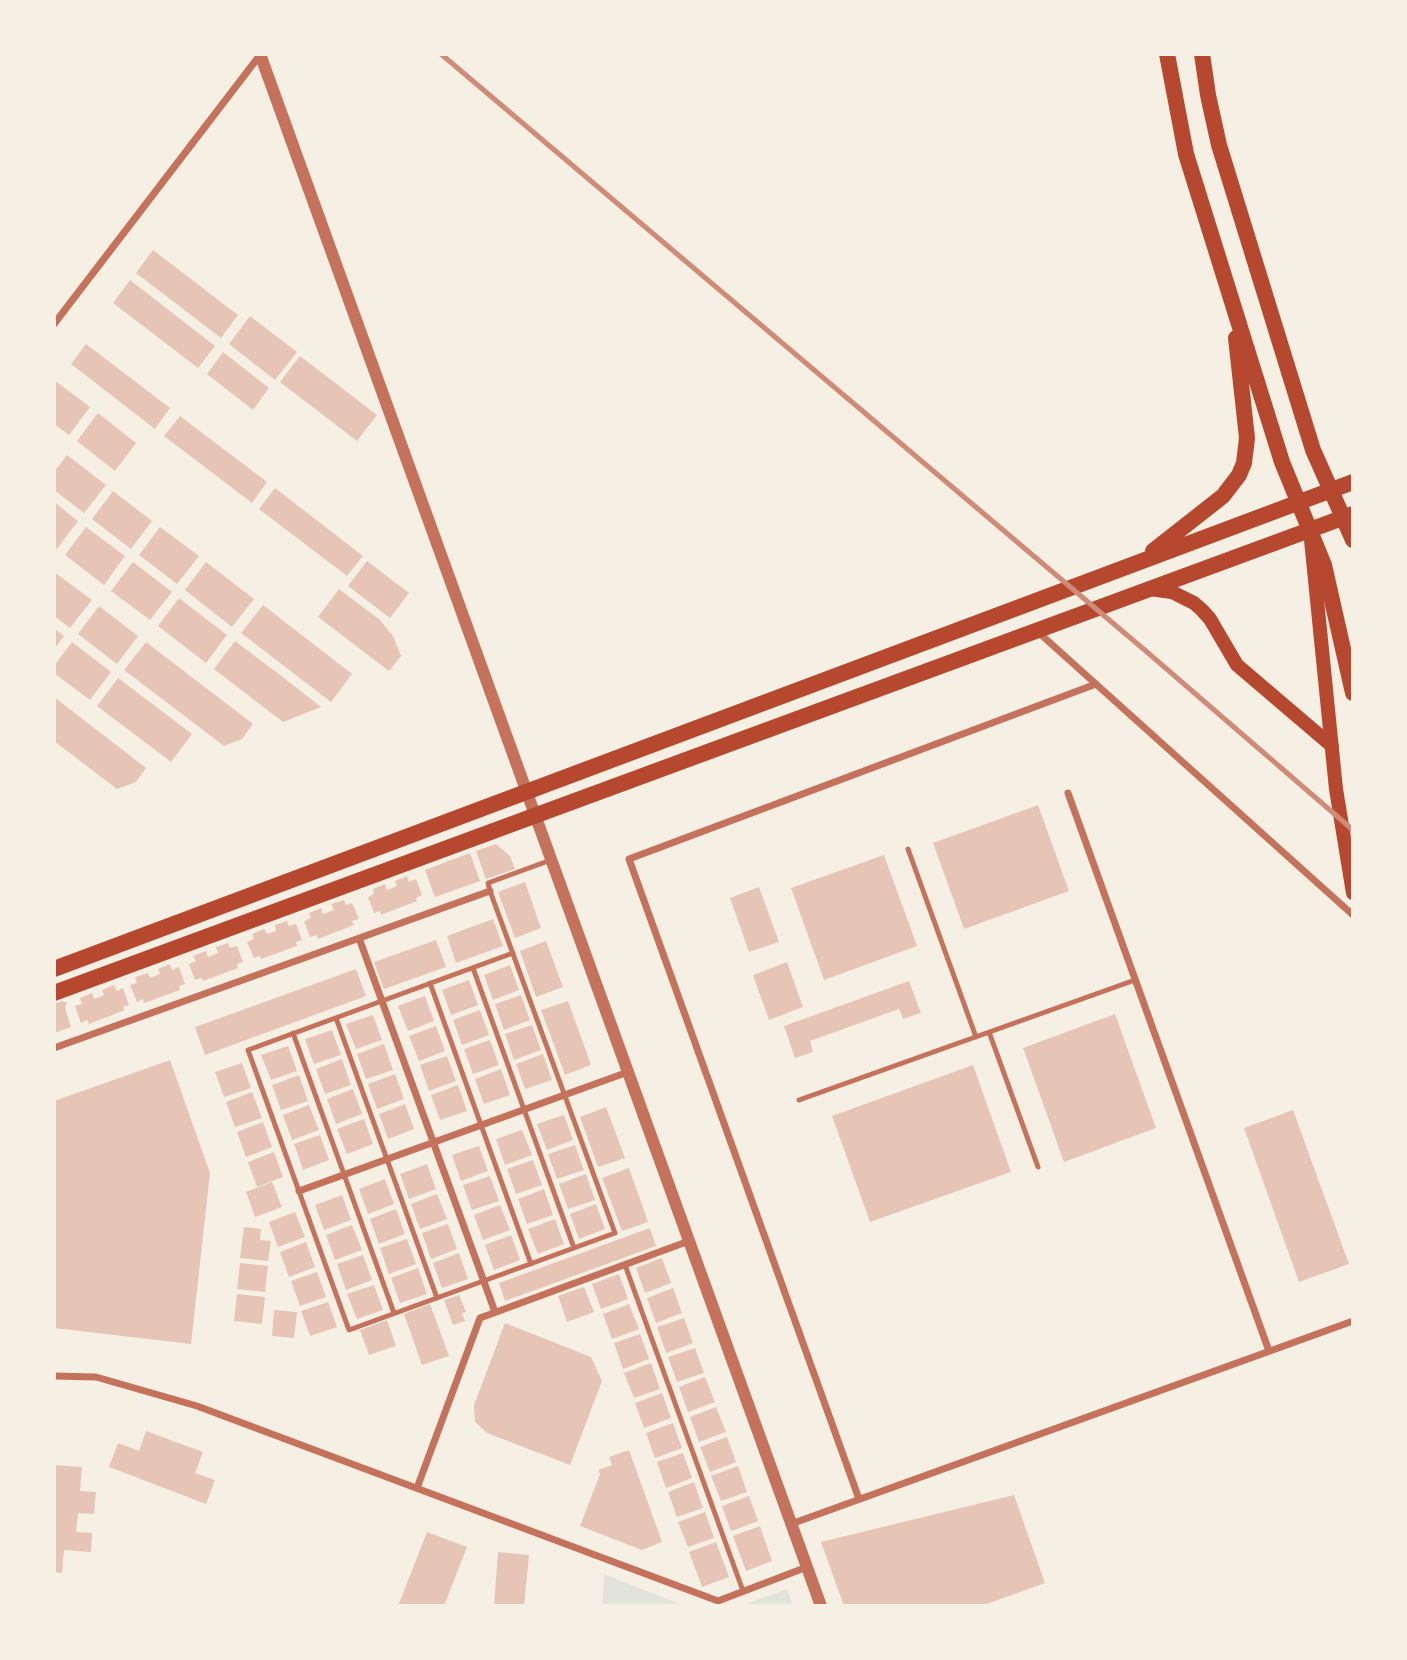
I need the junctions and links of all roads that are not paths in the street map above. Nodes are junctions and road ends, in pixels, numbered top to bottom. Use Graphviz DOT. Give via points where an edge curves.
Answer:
graph roads {
  1 [pos="260,54"];
  2 [pos="1167,54"];
  3 [pos="1202,54"];
  4 [pos="1233,304"];
  5 [pos="54,324"];
  6 [pos="1353,482"];
  7 [pos="1331,490"];
  8 [pos="1298,502"];
  9 [pos="1348,516"];
  10 [pos="1310,530"];
  11 [pos="1353,540"];
  12 [pos="1140,561"];
  13 [pos="1149,589"];
  14 [pos="1037,631"];
  15 [pos="1096,684"];
  16 [pos="1353,693"];
  17 [pos="1332,746"];
  18 [pos="527,791"];
  19 [pos="1068,793"];
  20 [pos="535,816"];
  21 [pos="908,849"];
  22 [pos="551,860"];
  23 [pos="491,891"];
  24 [pos="1353,893"];
  25 [pos="1353,915"];
  26 [pos="359,938"];
  27 [pos="513,953"];
  28 [pos="54,968"];
  29 [pos="473,968"];
  30 [pos="1135,980"];
  31 [pos="430,983"];
  32 [pos="54,993"];
  33 [pos="382,1001"];
  34 [pos="336,1018"];
  35 [pos="989,1032"];
  36 [pos="293,1034"];
  37 [pos="976,1037"];
  38 [pos="54,1048"];
  39 [pos="628,1072"];
  40 [pos="565,1095"];
  41 [pos="800,1100"];
  42 [pos="524,1109"];
  43 [pos="481,1125"];
  44 [pos="433,1142"];
  45 [pos="387,1159"];
  46 [pos="1038,1167"];
  47 [pos="344,1174"];
  48 [pos="299,1191"];
  49 [pos="689,1241"];
  50 [pos="574,1248"];
  51 [pos="531,1264"];
  52 [pos="625,1265"];
  53 [pos="484,1281"];
  54 [pos="437,1298"];
  55 [pos="495,1312"];
  56 [pos="394,1313"];
  57 [pos="1353,1321"];
  58 [pos="1269,1351"];
  59 [pos="54,1376"];
  60 [pos="417,1488"];
  61 [pos="859,1499"];
  62 [pos="791,1524"];
  63 [pos="807,1567"];
  64 [pos="743,1591"];
  65 [pos="821,1606"];
  1 -- 5 [label="street"];
  1 -- 18 [label="street"];
  2 -- 4 [label="main road" via="1183,141"];
  3 -- 7 [label="main road" via="1219,145 1313,450"];
  4 -- 8 [label="main road"];
  4 -- 12 [label="main road" via="1247,439 1244,463 1223,496"];
  6 -- 7 [label="main road"];
  7 -- 8 [label="main road"];
  7 -- 9 [label="main road"];
  8 -- 10 [label="main road"];
  8 -- 12 [label="main road"];
  9 -- 10 [label="main road"];
  9 -- 11 [label="main road"];
  10 -- 13 [label="main road"];
  10 -- 16 [label="main road" via="1325,565"];
  10 -- 17 [label="main road"];
  12 -- 18 [label="main road"];
  13 -- 14 [label="main road"];
  13 -- 17 [label="main road" via="1172,592 1194,603 1210,619 1237,665"];
  14 -- 15 [label="street"];
  14 -- 20 [label="main road"];
  15 -- 25 [label="street"];
  15 -- 61 [label="street" via="629,859"];
  17 -- 24 [label="main road"];
  18 -- 20 [label="street"];
  18 -- 28 [label="main road"];
  19 -- 30 [label="street"];
  20 -- 22 [label="street"];
  20 -- 32 [label="main road"];
  21 -- 37 [label="lane"];
  22 -- 23 [label="lane" via="488,883"];
  22 -- 39 [label="street"];
  23 -- 26 [label="street"];
  23 -- 27 [label="lane"];
  26 -- 33 [label="street"];
  26 -- 38 [label="street"];
  27 -- 29 [label="lane"];
  27 -- 40 [label="lane"];
  29 -- 31 [label="lane"];
  29 -- 42 [label="lane"];
  30 -- 35 [label="lane"];
  30 -- 58 [label="street"];
  31 -- 33 [label="lane"];
  31 -- 43 [label="lane"];
  33 -- 34 [label="lane"];
  33 -- 44 [label="street"];
  34 -- 36 [label="lane"];
  34 -- 45 [label="lane"];
  35 -- 37 [label="lane"];
  35 -- 46 [label="lane"];
  36 -- 47 [label="lane"];
  36 -- 48 [label="lane" via="248,1050"];
  37 -- 41 [label="lane"];
  39 -- 40 [label="street"];
  39 -- 49 [label="street"];
  40 -- 42 [label="street"];
  40 -- 50 [label="lane" via="615,1233"];
  42 -- 43 [label="street"];
  42 -- 50 [label="lane"];
  43 -- 44 [label="street"];
  43 -- 51 [label="lane"];
  44 -- 45 [label="street"];
  44 -- 53 [label="street"];
  45 -- 47 [label="street"];
  45 -- 54 [label="lane"];
  47 -- 48 [label="street"];
  47 -- 56 [label="lane"];
  48 -- 56 [label="lane" via="349,1330"];
  49 -- 52 [label="street"];
  49 -- 62 [label="street"];
  50 -- 51 [label="lane"];
  51 -- 53 [label="lane"];
  52 -- 55 [label="street"];
  52 -- 64 [label="lane"];
  53 -- 54 [label="lane"];
  53 -- 55 [label="street"];
  54 -- 56 [label="lane"];
  55 -- 60 [label="street" via="480,1318"];
  57 -- 58 [label="street"];
  58 -- 61 [label="street"];
  59 -- 60 [label="street" via="96,1377 197,1406"];
  60 -- 64 [label="street" via="718,1601"];
  61 -- 62 [label="street"];
  62 -- 63 [label="street"];
  63 -- 64 [label="street"];
  63 -- 65 [label="street"];
}
